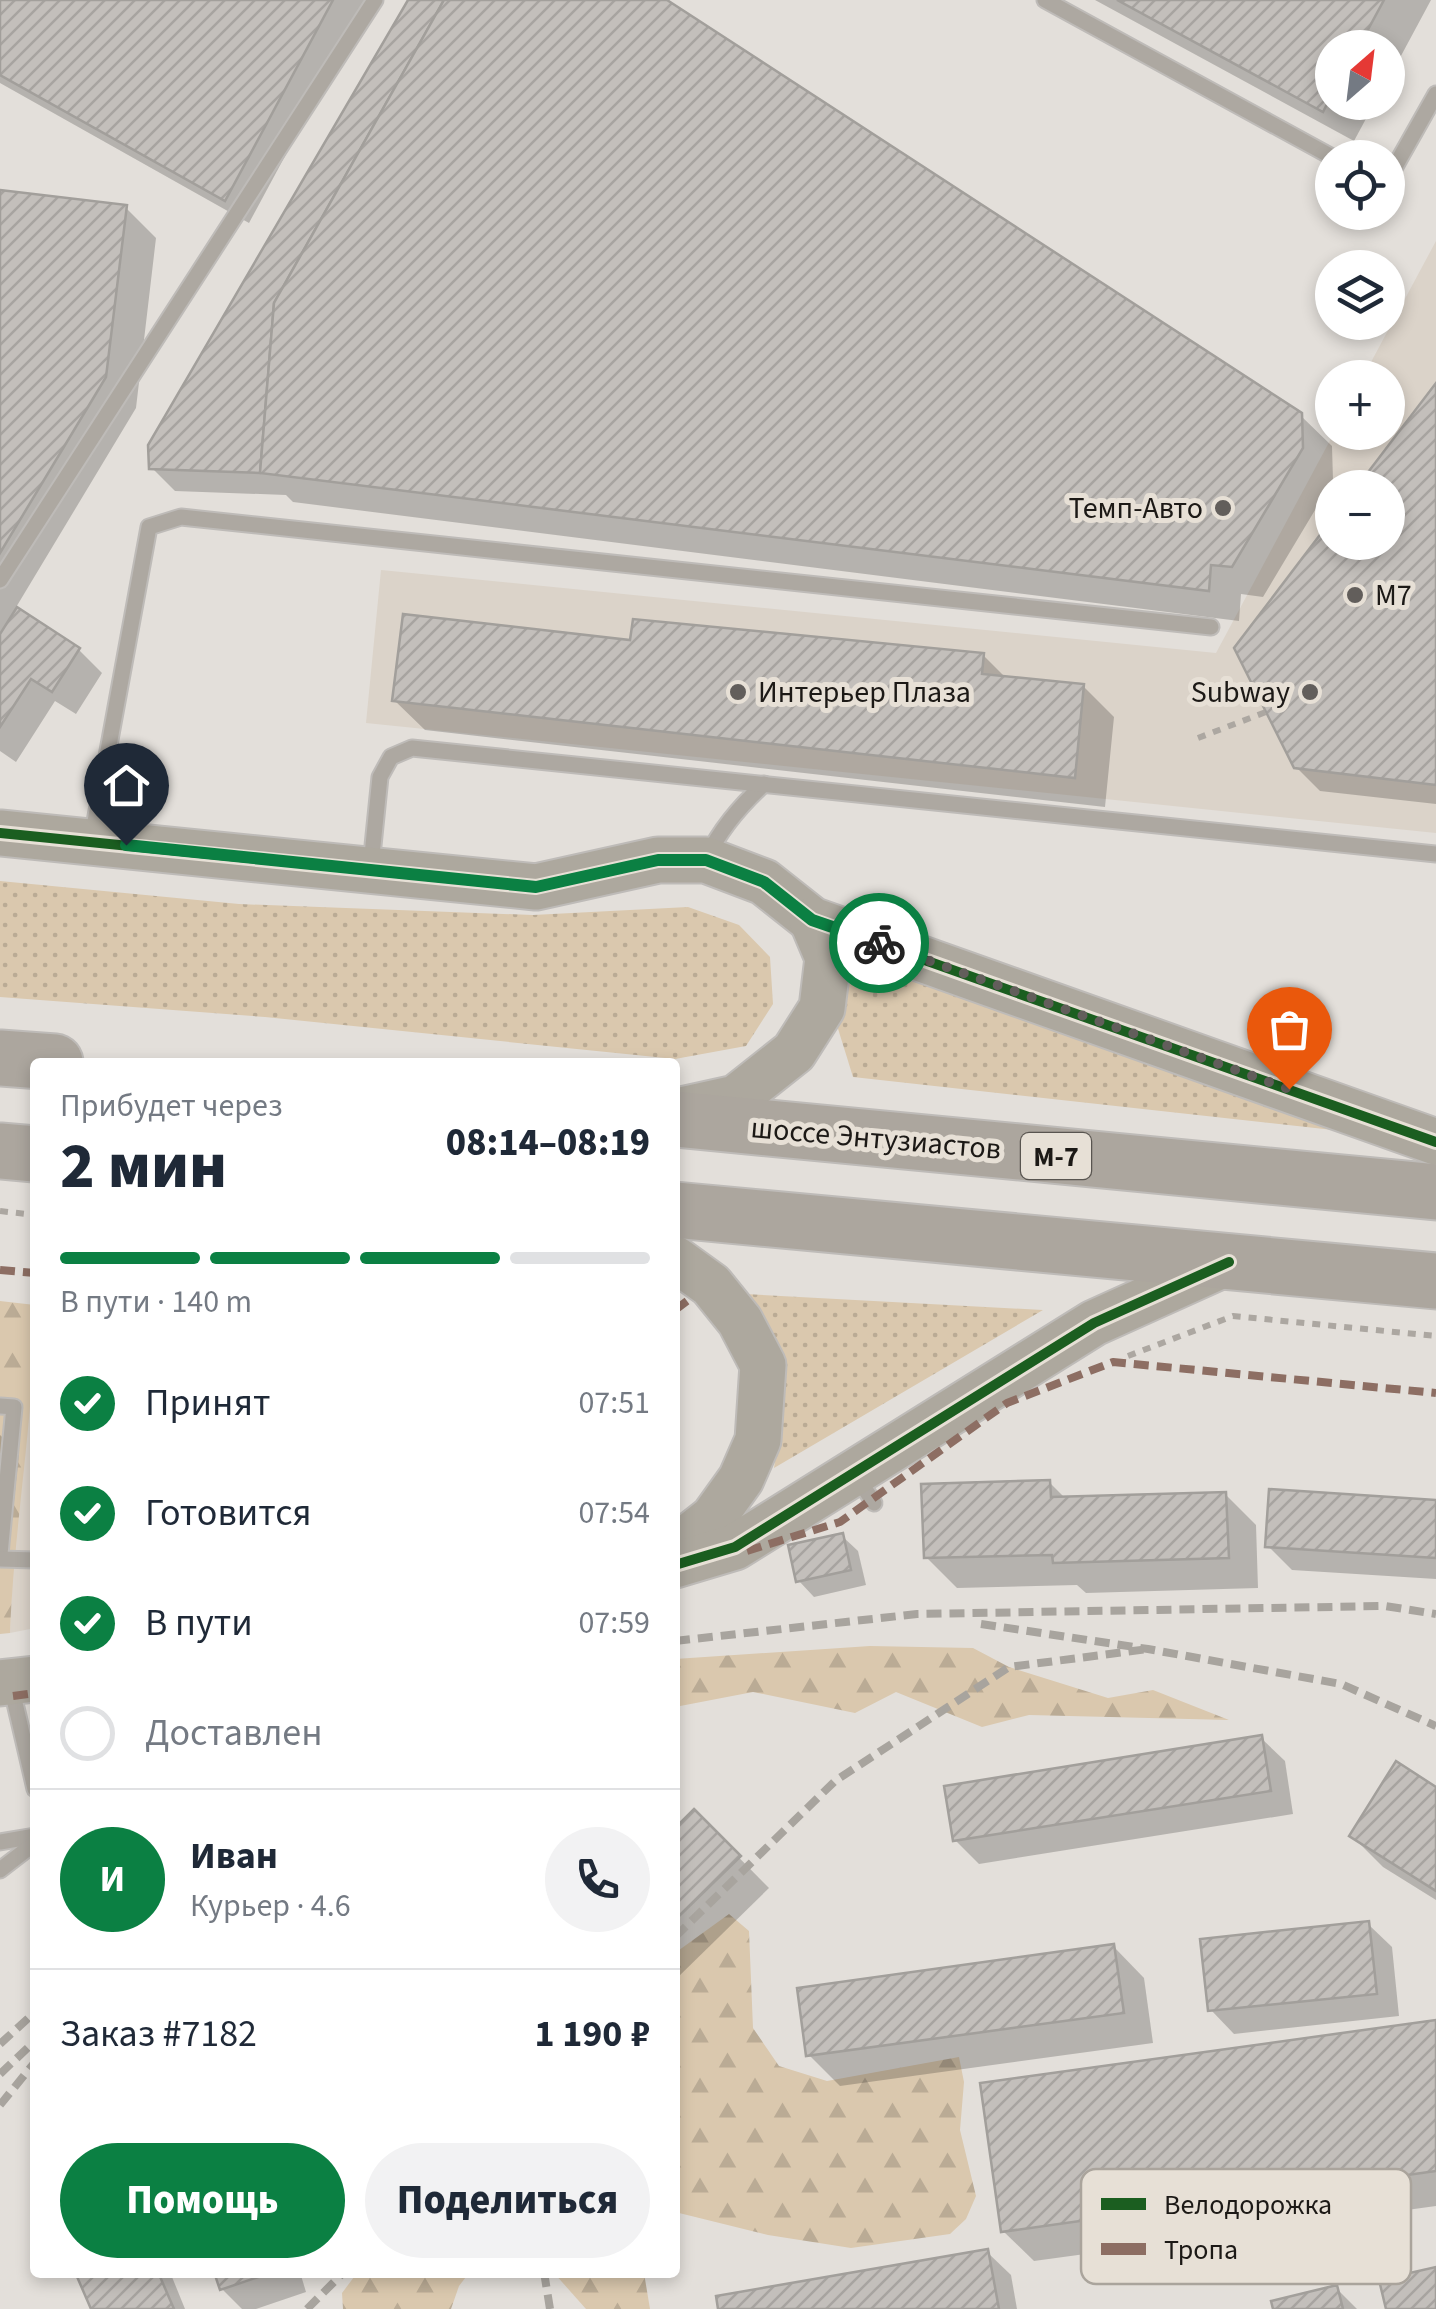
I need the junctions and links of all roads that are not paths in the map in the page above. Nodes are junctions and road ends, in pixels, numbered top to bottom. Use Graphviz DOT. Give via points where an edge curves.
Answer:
graph roads {
  1 [pos="375,0"];
  2 [pos="1045,0"];
  3 [pos="1436,94"];
  4 [pos="1315,148"];
  5 [pos="1405,149"];
  6 [pos="0,580"];
  7 [pos="1211,627"];
  8 [pos="764,784"];
  9 [pos="0,832"];
  10 [pos="91,842"];
  11 [pos="1436,854"];
  12 [pos="706,860"];
  13 [pos="371,869"];
  14 [pos="812,920"];
  15 [pos="0,1058"];
  16 [pos="30,1060"];
  17 [pos="680,1114"];
  18 [pos="680,1116"];
  19 [pos="1436,1142"];
  20 [pos="0,1151"];
  21 [pos="30,1154"];
  22 [pos="1436,1192"];
  23 [pos="680,1210"];
  24 [pos="1229,1262"];
  25 [pos="680,1263"];
  26 [pos="1436,1281"];
  27 [pos="0,1406"];
  28 [pos="680,1544"];
  29 [pos="0,1557"];
  30 [pos="30,1560"];
  31 [pos="680,1564"];
  32 [pos="15,1681"];
  33 [pos="30,1762"];
  34 [pos="30,1840"];
  35 [pos="0,1842"];
  36 [pos="30,1844"];
  37 [pos="0,1870"];
  1 -- 6 [label="lane"];
  2 -- 4 [label="lane"];
  3 -- 5 [label="lane"];
  7 -- 10 [label="lane" via="181,517 149,527"];
  8 -- 11 [label="lane"];
  8 -- 12 [label="lane" via="716,838"];
  8 -- 13 [label="lane" via="412,748 391,757 380,776"];
  9 -- 10 [label="street"];
  10 -- 13 [label="street"];
  12 -- 13 [label="street" via="658,860 536,887"];
  12 -- 14 [label="street" via="764,882"];
  14 -- 17 [label="street" via="828,958 822,1008 794,1052 736,1098"];
  14 -- 19 [label="street"];
  15 -- 16 [label="highway"];
  18 -- 22 [label="highway, шоссе Энтузиастов / М-7"];
  20 -- 21 [label="highway"];
  23 -- 24 [label="highway"];
  24 -- 26 [label="highway"];
  24 -- 31 [label="street" via="1094,1323 864,1489 735,1547"];
  25 -- 28 [label="street" via="711,1285 763,1364 758,1440 741,1479 713,1518"];
  27 -- 29 [label="lane" via="14,1407"];
  29 -- 30 [label="lane"];
  32 -- 33 [label="lane"];
  34 -- 35 [label="lane"];
  36 -- 37 [label="lane"];
}
